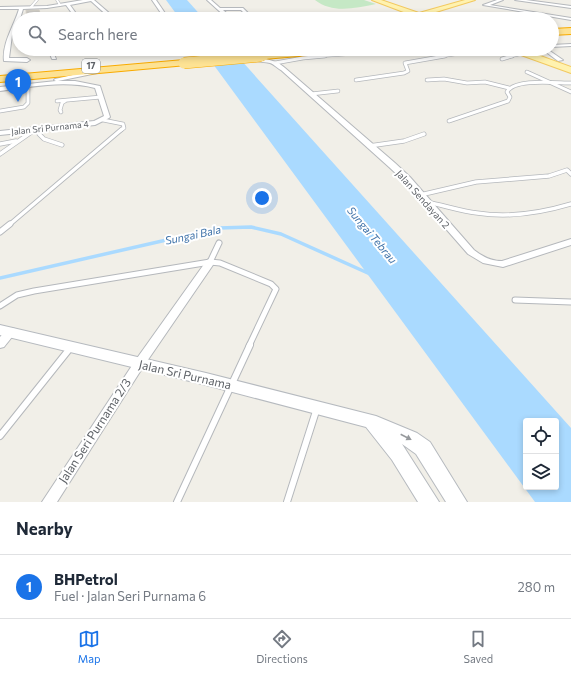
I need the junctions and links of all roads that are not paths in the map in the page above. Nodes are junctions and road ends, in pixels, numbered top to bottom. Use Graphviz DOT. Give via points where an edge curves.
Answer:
graph roads {
  1 [pos="36,0"];
  2 [pos="57,0"];
  3 [pos="91,0"];
  4 [pos="154,0"];
  5 [pos="210,0"];
  6 [pos="376,0"];
  7 [pos="457,0"];
  8 [pos="464,0"];
  9 [pos="469,0"];
  10 [pos="472,0"];
  11 [pos="501,0"];
  12 [pos="517,0"];
  13 [pos="67,4"];
  14 [pos="60,5"];
  15 [pos="31,7"];
  16 [pos="571,7"];
  17 [pos="0,8"];
  18 [pos="21,8"];
  19 [pos="399,8"];
  20 [pos="220,9"];
  21 [pos="20,12"];
  22 [pos="73,12"];
  23 [pos="106,12"];
  24 [pos="162,12"];
  25 [pos="223,12"];
  26 [pos="245,12"];
  27 [pos="409,12"];
  28 [pos="416,12"];
  29 [pos="423,12"];
  30 [pos="442,12"];
  31 [pos="524,12"];
  32 [pos="559,17"];
  33 [pos="571,19"];
  34 [pos="12,31"];
  35 [pos="571,31"];
  36 [pos="559,32"];
  37 [pos="559,35"];
  38 [pos="571,35"];
  39 [pos="571,45"];
  40 [pos="559,46"];
  41 [pos="239,56"];
  42 [pos="252,56"];
  43 [pos="329,56"];
  44 [pos="447,56"];
  45 [pos="514,56"];
  46 [pos="534,56"];
  47 [pos="554,56"];
  48 [pos="502,59"];
  49 [pos="27,60"];
  50 [pos="560,60"];
  51 [pos="183,61"];
  52 [pos="274,63"];
  53 [pos="569,68"];
  54 [pos="0,72"];
  55 [pos="95,72"];
  56 [pos="527,72"];
  57 [pos="0,79"];
  58 [pos="356,80"];
  59 [pos="427,80"];
  60 [pos="548,83"];
  61 [pos="571,83"];
  62 [pos="42,84"];
  63 [pos="28,86"];
  64 [pos="509,88"];
  65 [pos="0,90"];
  66 [pos="338,91"];
  67 [pos="571,92"];
  68 [pos="311,94"];
  69 [pos="101,97"];
  70 [pos="57,101"];
  71 [pos="65,101"];
  72 [pos="0,111"];
  73 [pos="61,112"];
  74 [pos="103,120"];
  75 [pos="449,120"];
  76 [pos="36,130"];
  77 [pos="0,134"];
  78 [pos="424,134"];
  79 [pos="22,139"];
  80 [pos="0,144"];
  81 [pos="62,145"];
  82 [pos="369,146"];
  83 [pos="0,154"];
  84 [pos="571,174"];
  85 [pos="422,198"];
  86 [pos="571,204"];
  87 [pos="0,232"];
  88 [pos="571,242"];
  89 [pos="219,244"];
  90 [pos="210,262"];
  91 [pos="515,300"];
  92 [pos="571,302"];
  93 [pos="0,306"];
  94 [pos="4,335"];
  95 [pos="71,347"];
  96 [pos="139,364"];
  97 [pos="232,386"];
  98 [pos="318,407"];
  99 [pos="370,421"];
  100 [pos="0,436"];
  101 [pos="48,502"];
  102 [pos="177,502"];
  103 [pos="287,502"];
  104 [pos="429,502"];
  105 [pos="456,502"];
  1 -- 15 [label="lane"];
  2 -- 14 [label="lane"];
  3 -- 13 [label="street"];
  3 -- 23 [label="street"];
  4 -- 24 [label="street"];
  5 -- 20 [label="street"];
  6 -- 19 [label="main road"];
  7 -- 29 [label="main road"];
  8 -- 9 [label="main road"];
  10 -- 30 [label="main road"];
  11 -- 31 [label="street" via="485,5"];
  12 -- 16 [label="street"];
  13 -- 14 [label="street"];
  13 -- 22 [label="street"];
  14 -- 15 [label="street"];
  15 -- 18 [label="street"];
  17 -- 18 [label="street"];
  18 -- 21 [label="street"];
  19 -- 27 [label="main road"];
  19 -- 28 [label="main road"];
  20 -- 25 [label="street"];
  20 -- 26 [label="street" via="242,9"];
  32 -- 33 [label="street"];
  34 -- 49 [label="street" via="6,60"];
  35 -- 36 [label="highway"];
  37 -- 38 [label="highway"];
  39 -- 40 [label="street"];
  41 -- 51 [label="highway, 17, bridge"];
  42 -- 52 [label="street" via="255,60"];
  43 -- 52 [label="lane"];
  44 -- 58 [label="lane" via="405,63 408,71 404,73"];
  45 -- 48 [label="lane"];
  46 -- 53 [label="main road"];
  47 -- 50 [label="street"];
  51 -- 54 [label="highway, 17"];
  51 -- 55 [label="highway, 17"];
  52 -- 68 [label="street, Jalan Sendayan 2"];
  55 -- 57 [label="highway, 17"];
  55 -- 62 [label="street"];
  56 -- 60 [label="lane"];
  59 -- 64 [label="lane" via="485,82"];
  60 -- 61 [label="lane"];
  60 -- 64 [label="lane" via="520,83"];
  60 -- 67 [label="lane"];
  62 -- 63 [label="street"];
  62 -- 69 [label="street, Jalan Sri Purnama 4" via="90,85 98,88"];
  63 -- 65 [label="street"];
  63 -- 72 [label="lane" via="28,103 24,107"];
  64 -- 75 [label="lane" via="508,101"];
  66 -- 68 [label="lane"];
  68 -- 82 [label="street, Jalan Sendayan 2"];
  69 -- 71 [label="lane"];
  69 -- 74 [label="street, Jalan Sri Purnama 4" via="107,117"];
  70 -- 71 [label="lane"];
  71 -- 73 [label="lane" via="62,103"];
  74 -- 76 [label="street, Jalan Sri Purnama 4"];
  74 -- 87 [label="lane" via="123,124 124,128"];
  76 -- 77 [label="street, Jalan Sri Purnama 4"];
  76 -- 79 [label="lane"];
  76 -- 81 [label="lane" via="44,139"];
  78 -- 82 [label="lane" via="404,141"];
  79 -- 80 [label="lane"];
  79 -- 83 [label="lane"];
  82 -- 85 [label="street, Jalan Sendayan 2" via="397,170"];
  84 -- 85 [label="lane" via="567,170 549,176 476,182"];
  85 -- 86 [label="lane" via="482,214 518,214"];
  85 -- 88 [label="street, Jalan Sendayan 2" via="471,252 491,263 503,264"];
  89 -- 90 [label="lane"];
  90 -- 93 [label="lane" via="34,291 17,295"];
  90 -- 96 [label="street, Jalan Seri Purnama 2/3"];
  90 -- 97 [label="lane" via="220,263 271,284 276,289"];
  91 -- 92 [label="lane"];
  94 -- 95 [label="street, Jalan Sri Purnama"];
  95 -- 96 [label="street, Jalan Sri Purnama"];
  95 -- 100 [label="lane"];
  96 -- 97 [label="street, Jalan Sri Purnama"];
  96 -- 101 [label="street, Jalan Seri Purnama 2/3"];
  97 -- 98 [label="street, Jalan Sri Purnama"];
  97 -- 102 [label="lane"];
  98 -- 99 [label="street, Jalan Sri Purnama"];
  98 -- 103 [label="lane"];
  99 -- 104 [label="street" via="399,454"];
  99 -- 105 [label="street, Jalan Sri Purnama, one-way" via="410,439 423,448"];
}
